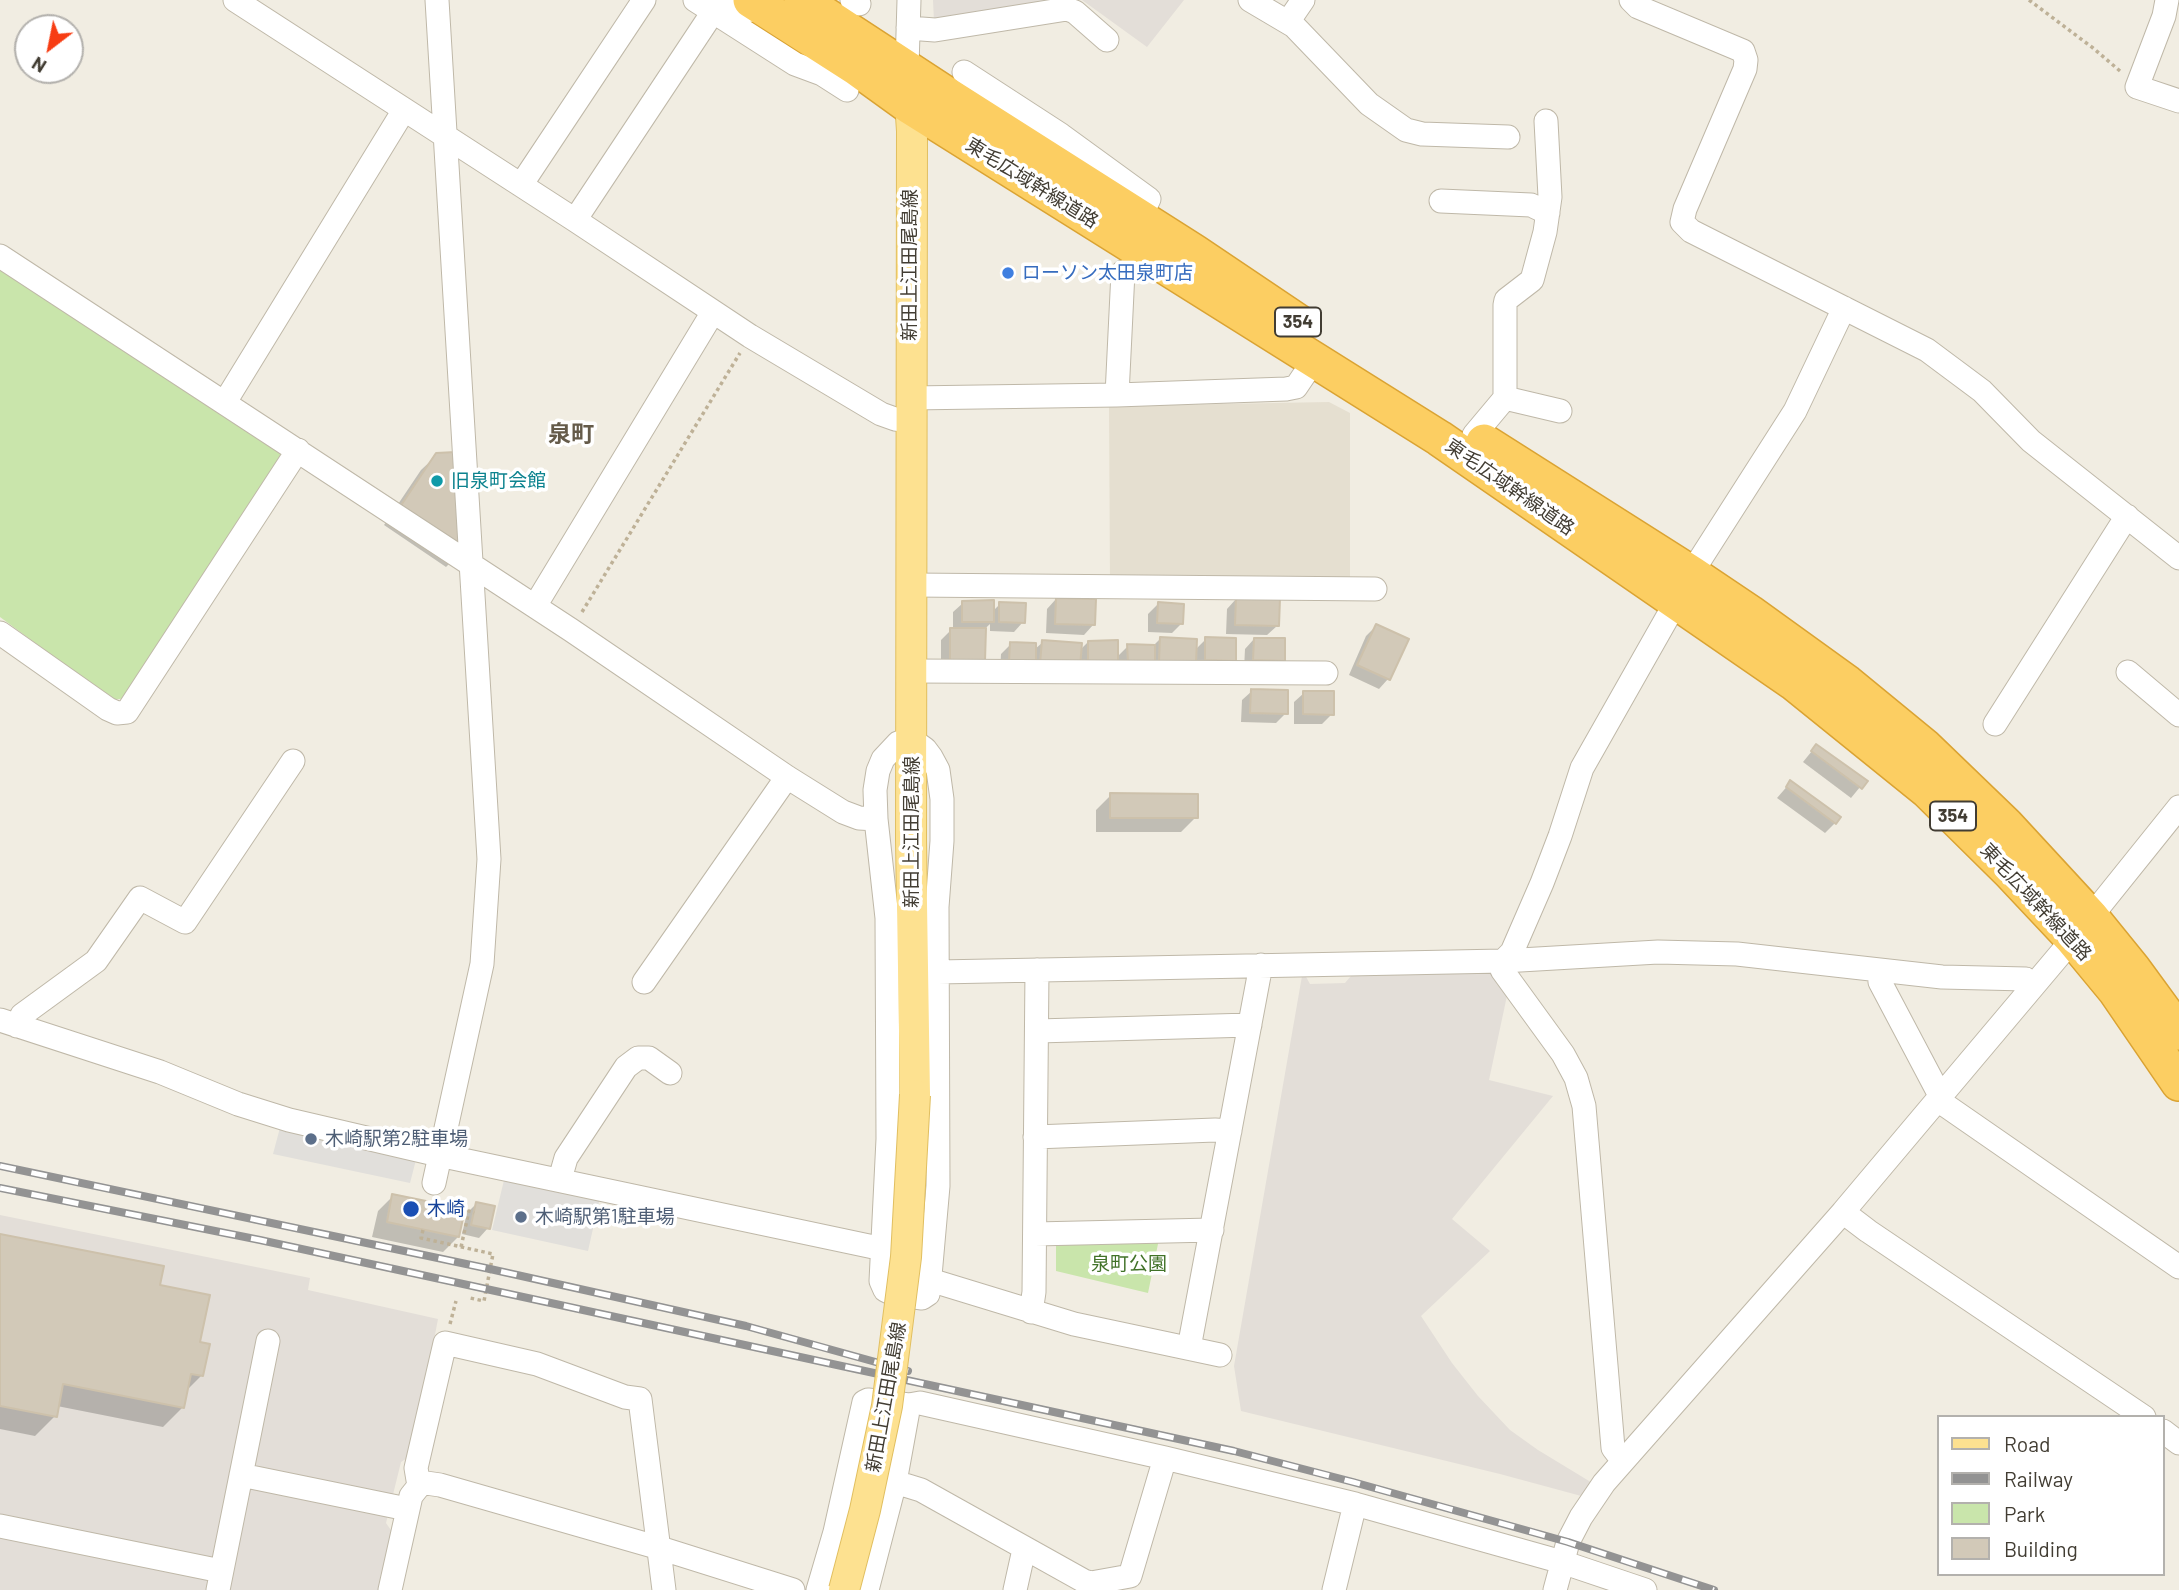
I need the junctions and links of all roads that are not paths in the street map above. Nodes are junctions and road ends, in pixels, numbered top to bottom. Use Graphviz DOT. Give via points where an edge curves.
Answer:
graph roads {
  1 [pos="235,0"];
  2 [pos="437,0"];
  3 [pos="644,0"];
  4 [pos="802,0"];
  5 [pos="909,0"];
  6 [pos="1250,0"];
  7 [pos="1303,0"];
  8 [pos="1631,0"];
  9 [pos="2167,0"];
  10 [pos="757,4"];
  11 [pos="704,6"];
  12 [pos="1288,22"];
  13 [pos="908,27"];
  14 [pos="1107,40"];
  15 [pos="907,68"];
  16 [pos="964,72"];
  17 [pos="847,90"];
  18 [pos="2179,101"];
  19 [pos="911,107"];
  20 [pos="404,110"];
  21 [pos="1546,121"];
  22 [pos="445,137"];
  23 [pos="1508,137"];
  24 [pos="1054,146"];
  25 [pos="521,185"];
  26 [pos="1441,201"];
  27 [pos="1548,213"];
  28 [pos="575,220"];
  29 [pos="0,256"];
  30 [pos="1123,272"];
  31 [pos="1844,308"];
  32 [pos="713,312"];
  33 [pos="1315,359"];
  34 [pos="1117,396"];
  35 [pos="1505,398"];
  36 [pos="225,402"];
  37 [pos="911,409"];
  38 [pos="1559,411"];
  39 [pos="1474,435"];
  40 [pos="298,450"];
  41 [pos="2127,516"];
  42 [pos="2179,558"];
  43 [pos="472,565"];
  44 [pos="912,585"];
  45 [pos="1684,587"];
  46 [pos="1375,589"];
  47 [pos="535,606"];
  48 [pos="0,633"];
  49 [pos="913,671"];
  50 [pos="2128,672"];
  51 [pos="1326,673"];
  52 [pos="2179,715"];
  53 [pos="1995,724"];
  54 [pos="911,740"];
  55 [pos="293,761"];
  56 [pos="787,777"];
  57 [pos="2179,807"];
  58 [pos="876,819"];
  59 [pos="2081,928"];
  60 [pos="1503,961"];
  61 [pos="1261,965"];
  62 [pos="1037,970"];
  63 [pos="1879,970"];
  64 [pos="938,972"];
  65 [pos="644,982"];
  66 [pos="2034,984"];
  67 [pos="8,1023"];
  68 [pos="1250,1025"];
  69 [pos="1038,1031"];
  70 [pos="2179,1032"];
  71 [pos="670,1073"];
  72 [pos="2179,1083"];
  73 [pos="1941,1095"];
  74 [pos="1230,1131"];
  75 [pos="1035,1138"];
  76 [pos="439,1155"];
  77 [pos="560,1179"];
  78 [pos="434,1183"];
  79 [pos="1843,1212"];
  80 [pos="1212,1230"];
  81 [pos="1035,1234"];
  82 [pos="883,1249"];
  83 [pos="2179,1268"];
  84 [pos="930,1280"];
  85 [pos="1031,1312"];
  86 [pos="268,1341"];
  87 [pos="1189,1348"];
  88 [pos="1220,1355"];
  89 [pos="909,1405"];
  90 [pos="2141,1415"];
  91 [pos="1166,1458"];
  92 [pos="1623,1461"];
  93 [pos="241,1475"];
  94 [pos="895,1482"];
  95 [pos="419,1486"];
  96 [pos="1355,1504"];
  97 [pos="407,1509"];
  98 [pos="0,1526"];
  99 [pos="660,1548"];
  100 [pos="1026,1549"];
  101 [pos="1562,1562"];
  102 [pos="219,1581"];
  103 [pos="390,1590"];
  104 [pos="664,1590"];
  105 [pos="793,1590"];
  106 [pos="818,1590"];
  107 [pos="844,1590"];
  108 [pos="867,1590"];
  109 [pos="1014,1590"];
  110 [pos="1334,1590"];
  111 [pos="1555,1590"];
  112 [pos="1645,1590"];
  1 -- 20 [label="street"];
  2 -- 22 [label="street"];
  3 -- 25 [label="street"];
  4 -- 15 [label="highway, 東毛広域幹線道路 / 354"];
  5 -- 13 [label="street"];
  6 -- 12 [label="street"];
  7 -- 12 [label="street"];
  8 -- 31 [label="street" via="1638,8 1743,51 1746,60 1682,222"];
  9 -- 18 [label="street" via="2137,87"];
  10 -- 11 [label="street" via="740,11"];
  10 -- 19 [label="highway, 東毛広域幹線道路 / 354"];
  11 -- 17 [label="street" via="795,64"];
  11 -- 28 [label="street"];
  12 -- 23 [label="street" via="1369,104 1406,130"];
  13 -- 14 [label="street" via="936,30 1068,9"];
  13 -- 15 [label="street"];
  15 -- 19 [label="main road, 新田上江田尾島線"];
  15 -- 24 [label="highway, 東毛広域幹線道路 / 354"];
  16 -- 24 [label="street"];
  19 -- 33 [label="highway, 東毛広域幹線道路 / 354"];
  19 -- 37 [label="main road, 新田上江田尾島線"];
  20 -- 22 [label="street"];
  20 -- 36 [label="street"];
  21 -- 27 [label="street"];
  22 -- 25 [label="street"];
  22 -- 43 [label="street"];
  24 -- 39 [label="highway, 東毛広域幹線道路 / 354" via="1140,217"];
  25 -- 28 [label="street"];
  26 -- 27 [label="street" via="1531,205"];
  27 -- 35 [label="street" via="1535,274 1505,305"];
  28 -- 32 [label="street"];
  29 -- 36 [label="street"];
  30 -- 34 [label="street"];
  31 -- 41 [label="street" via="1927,350 1982,391 2031,441"];
  31 -- 45 [label="street" via="1795,411"];
  32 -- 37 [label="street" via="881,414 895,419"];
  32 -- 47 [label="street"];
  33 -- 34 [label="street" via="1296,387"];
  33 -- 45 [label="highway, 東毛広域幹線道路 / 354"];
  34 -- 37 [label="street"];
  35 -- 38 [label="street"];
  35 -- 39 [label="street"];
  36 -- 40 [label="street"];
  37 -- 44 [label="main road, 新田上江田尾島線"];
  39 -- 45 [label="highway, 東毛広域幹線道路 / 354" via="1579,502"];
  40 -- 43 [label="street"];
  40 -- 48 [label="street" via="127,712 108,709"];
  41 -- 42 [label="street"];
  41 -- 53 [label="street"];
  43 -- 47 [label="street"];
  43 -- 76 [label="street" via="488,872 482,964"];
  44 -- 46 [label="street"];
  44 -- 49 [label="main road, 新田上江田尾島線"];
  45 -- 59 [label="highway, 東毛広域幹線道路 / 354" via="1837,676 1924,747 2006,825"];
  45 -- 60 [label="street" via="1582,768 1542,883 1512,952"];
  47 -- 56 [label="street"];
  49 -- 51 [label="street"];
  49 -- 54 [label="main road, 新田上江田尾島線"];
  50 -- 52 [label="street"];
  54 -- 58 [label="street" via="898,743 883,759 875,790"];
  54 -- 64 [label="street" via="925,749 938,770 942,799"];
  54 -- 107 [label="main road, 新田上江田尾島線, bridge" via="915,1095 906,1257 887,1406"];
  55 -- 67 [label="street" via="185,922 140,898 96,961"];
  56 -- 58 [label="street" via="843,812"];
  56 -- 65 [label="street"];
  57 -- 59 [label="street"];
  58 -- 82 [label="street" via="887,918 888,1139"];
  59 -- 66 [label="street"];
  59 -- 70 [label="highway, 東毛広域幹線道路 / 354" via="2133,969"];
  59 -- 72 [label="highway, 東毛広域幹線道路 / 354" via="2116,991"];
  60 -- 61 [label="street"];
  60 -- 63 [label="street" via="1658,952"];
  60 -- 92 [label="street" via="1502,970 1563,1054 1584,1106 1613,1448"];
  61 -- 62 [label="street"];
  61 -- 68 [label="street"];
  62 -- 64 [label="street"];
  62 -- 69 [label="street"];
  63 -- 66 [label="street" via="2026,979"];
  63 -- 73 [label="street" via="1880,982"];
  64 -- 84 [label="street" via="939,1186"];
  66 -- 73 [label="street"];
  67 -- 76 [label="street" via="289,1120"];
  68 -- 69 [label="street"];
  68 -- 74 [label="street"];
  69 -- 75 [label="street"];
  71 -- 77 [label="street" via="649,1058 638,1058 626,1067 566,1158"];
  73 -- 79 [label="street"];
  73 -- 83 [label="street" via="1945,1105"];
  74 -- 75 [label="street"];
  74 -- 80 [label="street"];
  75 -- 81 [label="street"];
  76 -- 77 [label="street"];
  76 -- 78 [label="street"];
  77 -- 82 [label="street"];
  79 -- 90 [label="street"];
  79 -- 92 [label="street"];
  80 -- 81 [label="street"];
  80 -- 87 [label="street"];
  81 -- 85 [label="street"];
  82 -- 84 [label="street" via="881,1281 885,1290 922,1298 928,1294"];
  84 -- 85 [label="street"];
  85 -- 87 [label="street"];
  86 -- 93 [label="street"];
  87 -- 88 [label="street"];
  89 -- 91 [label="street" via="920,1403"];
  89 -- 94 [label="street"];
  89 -- 106 [label="street" via="864,1402"];
  91 -- 96 [label="street"];
  91 -- 100 [label="street" via="1130,1576 1091,1583"];
  92 -- 101 [label="street" via="1581,1517"];
  93 -- 97 [label="street"];
  93 -- 102 [label="street"];
  94 -- 100 [label="street" via="921,1490"];
  94 -- 108 [label="street"];
  95 -- 97 [label="street"];
  95 -- 99 [label="street" via="440,1485"];
  95 -- 99 [label="street" via="416,1468 445,1343 537,1363 640,1399"];
  96 -- 101 [label="street"];
  96 -- 110 [label="street"];
  97 -- 103 [label="street"];
  98 -- 102 [label="street"];
  99 -- 104 [label="street"];
  99 -- 105 [label="street"];
  100 -- 109 [label="street"];
  101 -- 111 [label="street"];
  101 -- 112 [label="street"];
}
